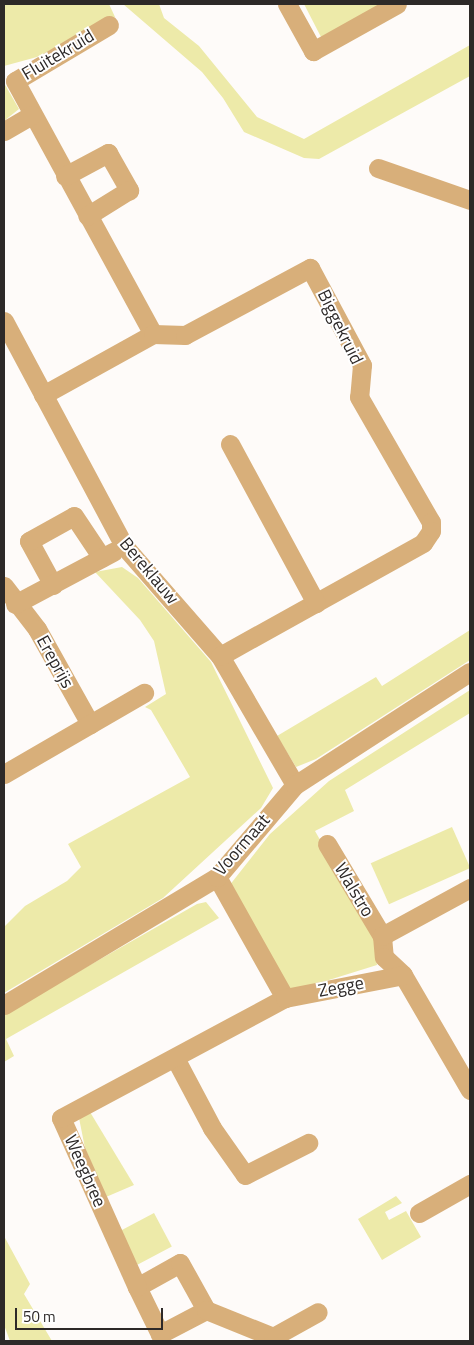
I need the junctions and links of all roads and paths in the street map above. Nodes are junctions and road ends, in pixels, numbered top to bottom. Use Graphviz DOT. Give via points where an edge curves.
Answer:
graph roads {
  1 [pos="287,4"];
  2 [pos="397,4"];
  3 [pos="109,25"];
  4 [pos="32,115"];
  5 [pos="4,131"];
  6 [pos="378,168"];
  7 [pos="65,176"];
  8 [pos="470,200"];
  9 [pos="86,216"];
  10 [pos="4,322"];
  11 [pos="153,334"];
  12 [pos="43,395"];
  13 [pos="230,444"];
  14 [pos="124,546"];
  15 [pos="102,558"];
  16 [pos="53,585"];
  17 [pos="4,586"];
  18 [pos="316,603"];
  19 [pos="15,604"];
  20 [pos="220,656"];
  21 [pos="470,672"];
  22 [pos="144,693"];
  23 [pos="90,724"];
  24 [pos="4,774"];
  25 [pos="295,785"];
  26 [pos="327,844"];
  27 [pos="217,877"];
  28 [pos="470,888"];
  29 [pos="382,936"];
  30 [pos="403,975"];
  31 [pos="286,998"];
  32 [pos="4,1005"];
  33 [pos="175,1058"];
  34 [pos="470,1090"];
  35 [pos="308,1143"];
  36 [pos="470,1184"];
  37 [pos="419,1214"];
  38 [pos="137,1287"];
  39 [pos="206,1310"];
  40 [pos="318,1312"];
  41 [pos="155,1338"];
  1 -- 2 [label="street" via="313,51"];
  3 -- 4 [label="street, Fluitekruid" via="15,80"];
  4 -- 5 [label="street"];
  4 -- 7 [label="street, Fluitekruid"];
  6 -- 8 [label="street"];
  7 -- 9 [label="street, Fluitekruid"];
  7 -- 9 [label="street" via="108,153 129,190"];
  9 -- 11 [label="street, Fluitekruid"];
  10 -- 12 [label="street, Bereklauw"];
  11 -- 12 [label="street"];
  11 -- 18 [label="street, Biggekruid" via="185,335 310,268 362,365 359,397 431,522 431,531 423,543"];
  12 -- 14 [label="street, Bereklauw"];
  13 -- 18 [label="street"];
  14 -- 15 [label="street"];
  14 -- 20 [label="street, Bereklauw"];
  15 -- 16 [label="street"];
  15 -- 16 [label="street" via="74,516 29,541"];
  16 -- 19 [label="street"];
  17 -- 19 [label="street, Ereprijs"];
  18 -- 20 [label="street, Biggekruid"];
  19 -- 23 [label="street, Ereprijs" via="37,629"];
  20 -- 25 [label="street, Bereklauw"];
  21 -- 25 [label="street, Voormaat"];
  22 -- 23 [label="street"];
  23 -- 24 [label="street"];
  25 -- 27 [label="street, Voormaat"];
  26 -- 29 [label="street, Walstro"];
  27 -- 31 [label="street"];
  27 -- 32 [label="street, Voormaat"];
  28 -- 29 [label="street, Walstro"];
  29 -- 30 [label="street, Walstro" via="384,957"];
  30 -- 31 [label="street, Zegge"];
  30 -- 34 [label="street"];
  31 -- 33 [label="street, Weegbree"];
  33 -- 35 [label="street" via="212,1128 245,1176"];
  33 -- 38 [label="street, Weegbree" via="61,1118"];
  36 -- 37 [label="street"];
  38 -- 39 [label="street" via="180,1263"];
  38 -- 41 [label="street, Weegbree"];
  39 -- 40 [label="street" via="273,1337"];
  39 -- 41 [label="street, Weegbree"];
}
